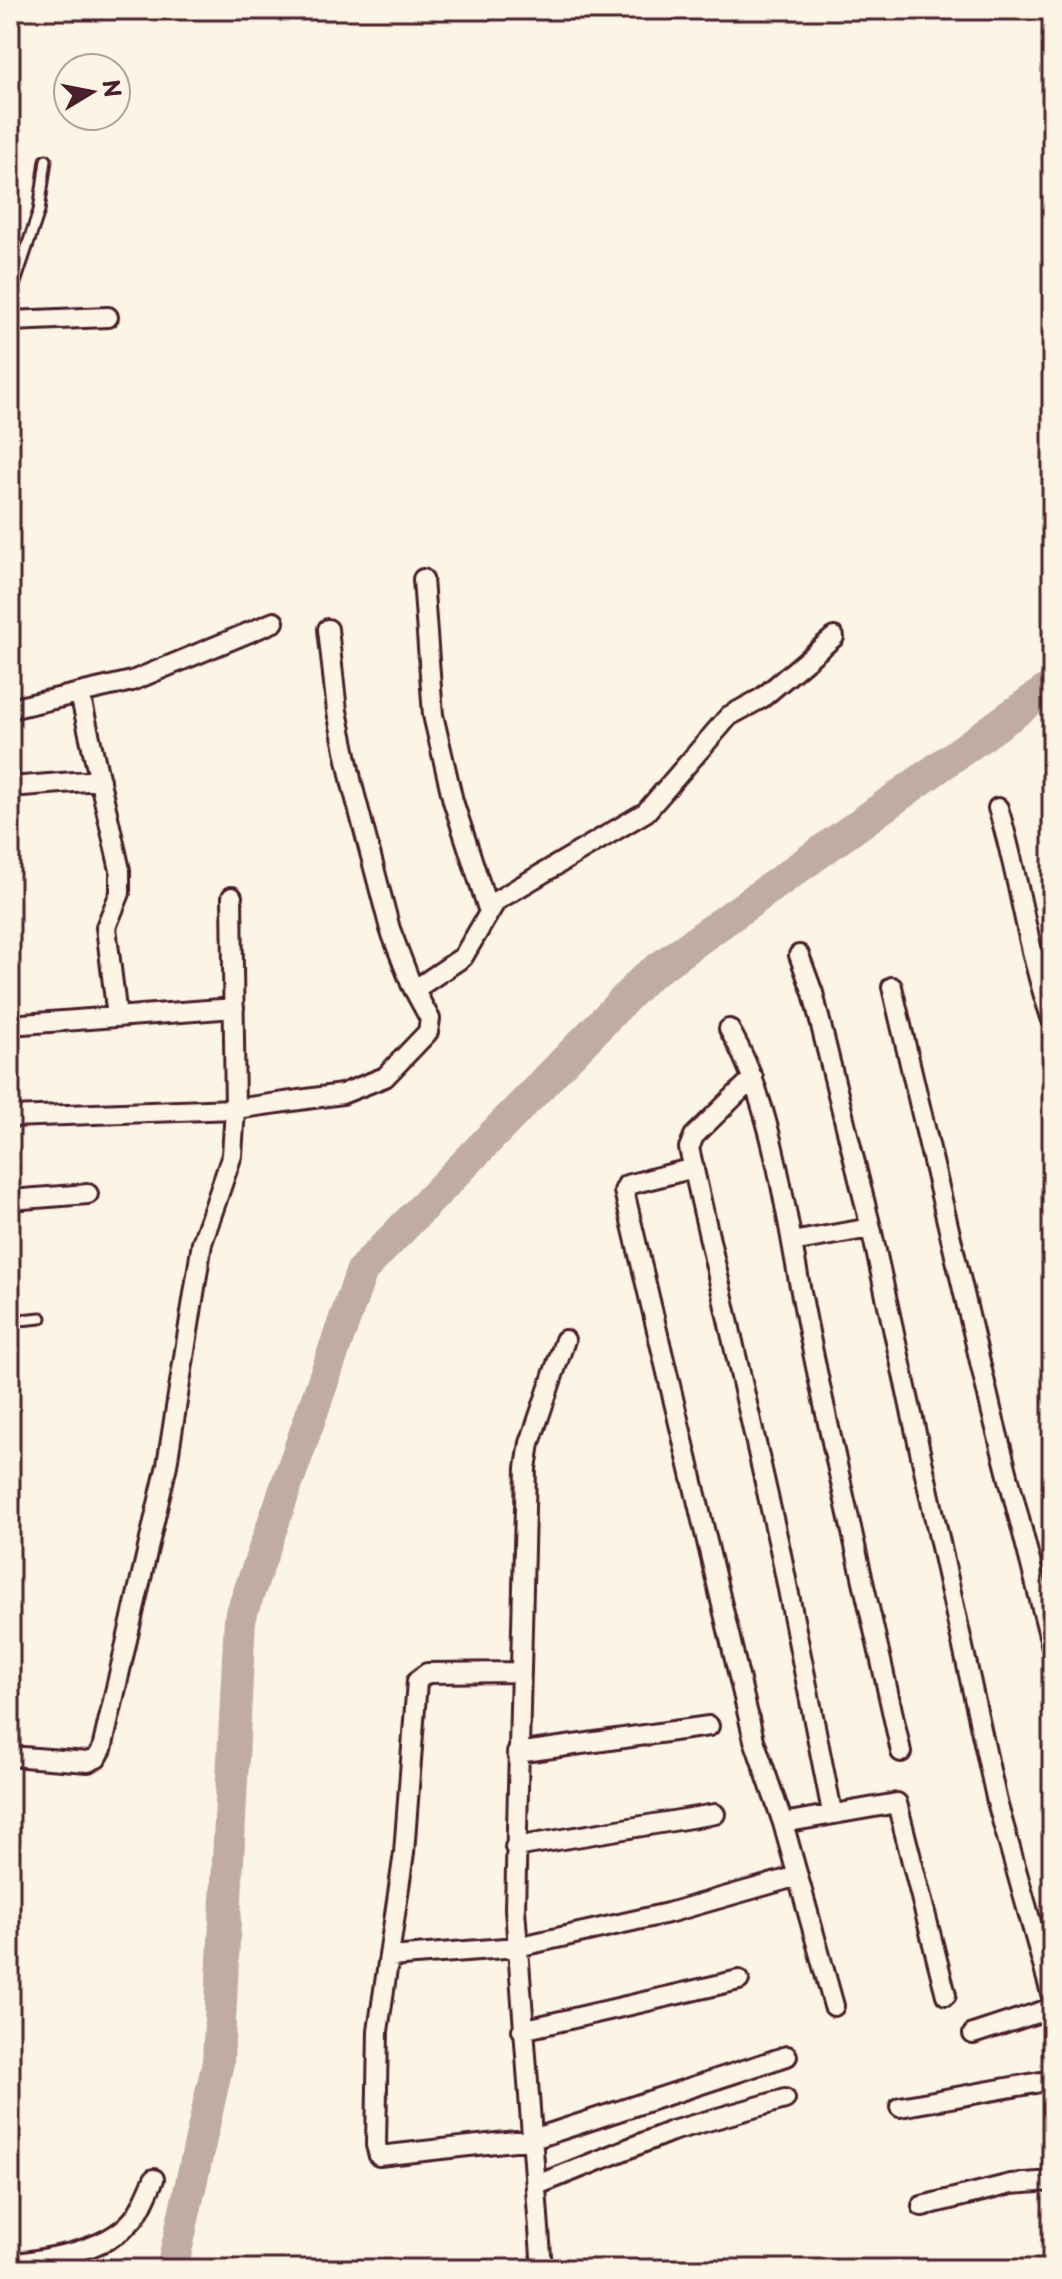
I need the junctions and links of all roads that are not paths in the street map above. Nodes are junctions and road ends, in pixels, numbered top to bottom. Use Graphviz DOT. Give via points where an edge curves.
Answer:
graph roads {
  1 [pos="46,160"];
  2 [pos="10,298"];
  3 [pos="108,317"];
  4 [pos="10,321"];
  5 [pos="423,579"];
  6 [pos="274,622"];
  7 [pos="328,629"];
  8 [pos="834,637"];
  9 [pos="80,694"];
  10 [pos="10,709"];
  11 [pos="100,780"];
  12 [pos="10,787"];
  13 [pos="998,808"];
  14 [pos="232,897"];
  15 [pos="489,912"];
  16 [pos="799,955"];
  17 [pos="892,987"];
  18 [pos="414,990"];
  19 [pos="234,1008"];
  20 [pos="117,1017"];
  21 [pos="1052,1020"];
  22 [pos="10,1025"];
  23 [pos="729,1029"];
  24 [pos="753,1078"];
  25 [pos="235,1109"];
  26 [pos="10,1117"];
  27 [pos="694,1168"];
  28 [pos="88,1194"];
  29 [pos="10,1200"];
  30 [pos="871,1228"];
  31 [pos="792,1242"];
  32 [pos="41,1318"];
  33 [pos="10,1321"];
  34 [pos="565,1340"];
  35 [pos="1052,1647"];
  36 [pos="519,1672"];
  37 [pos="709,1726"];
  38 [pos="901,1752"];
  39 [pos="517,1753"];
  40 [pos="10,1756"];
  41 [pos="832,1812"];
  42 [pos="715,1814"];
  43 [pos="783,1823"];
  44 [pos="515,1847"];
  45 [pos="798,1876"];
  46 [pos="517,1947"];
  47 [pos="390,1957"];
  48 [pos="739,1980"];
  49 [pos="946,1995"];
  50 [pos="1052,1997"];
  51 [pos="834,2006"];
  52 [pos="1052,2008"];
  53 [pos="522,2030"];
  54 [pos="973,2034"];
  55 [pos="787,2056"];
  56 [pos="1052,2080"];
  57 [pos="785,2099"];
  58 [pos="900,2107"];
  59 [pos="533,2139"];
  60 [pos="154,2179"];
  61 [pos="1052,2181"];
  62 [pos="537,2185"];
  63 [pos="922,2206"];
  64 [pos="10,2264"];
  65 [pos="542,2269"];
  1 -- 2 [label="lane" via="39,211"];
  3 -- 4 [label="street"];
  5 -- 15 [label="street" via="436,730"];
  6 -- 9 [label="street" via="147,676"];
  7 -- 18 [label="street" via="352,784 390,929"];
  8 -- 15 [label="street" via="762,698 729,716 646,812 501,898"];
  9 -- 10 [label="street"];
  9 -- 11 [label="street"];
  11 -- 12 [label="street"];
  11 -- 20 [label="street" via="122,883 106,927"];
  13 -- 21 [label="street"];
  14 -- 19 [label="street"];
  15 -- 18 [label="street" via="463,957"];
  16 -- 30 [label="street"];
  17 -- 35 [label="street"];
  18 -- 25 [label="street" via="430,1028 385,1077 342,1094"];
  19 -- 20 [label="street"];
  19 -- 25 [label="street"];
  20 -- 22 [label="street"];
  23 -- 24 [label="street"];
  24 -- 27 [label="street" via="691,1139"];
  24 -- 31 [label="street"];
  25 -- 26 [label="street"];
  25 -- 40 [label="street" via="232,1155 202,1243 167,1465 102,1749 88,1762"];
  27 -- 41 [label="street" via="780,1549"];
  27 -- 43 [label="street" via="627,1185 624,1191 754,1740"];
  28 -- 29 [label="street"];
  30 -- 31 [label="street"];
  30 -- 50 [label="street" via="997,1802"];
  31 -- 38 [label="street"];
  32 -- 33 [label="lane"];
  34 -- 36 [label="street" via="526,1468"];
  36 -- 39 [label="street"];
  36 -- 47 [label="street" via="427,1673 418,1678"];
  37 -- 39 [label="street"];
  39 -- 44 [label="street"];
  41 -- 43 [label="street"];
  41 -- 49 [label="street" via="897,1803"];
  42 -- 44 [label="street"];
  43 -- 45 [label="street"];
  44 -- 46 [label="street"];
  45 -- 46 [label="street" via="668,1913"];
  45 -- 51 [label="street"];
  46 -- 47 [label="street"];
  46 -- 53 [label="street"];
  47 -- 59 [label="street" via="376,2061 379,2156"];
  48 -- 53 [label="street"];
  52 -- 54 [label="street"];
  53 -- 59 [label="street"];
  55 -- 59 [label="street"];
  56 -- 58 [label="street"];
  57 -- 62 [label="street" via="672,2131"];
  59 -- 62 [label="street"];
  60 -- 64 [label="street" via="139,2212 116,2234 74,2251"];
  61 -- 63 [label="street" via="1011,2184"];
  62 -- 65 [label="street"];
}
